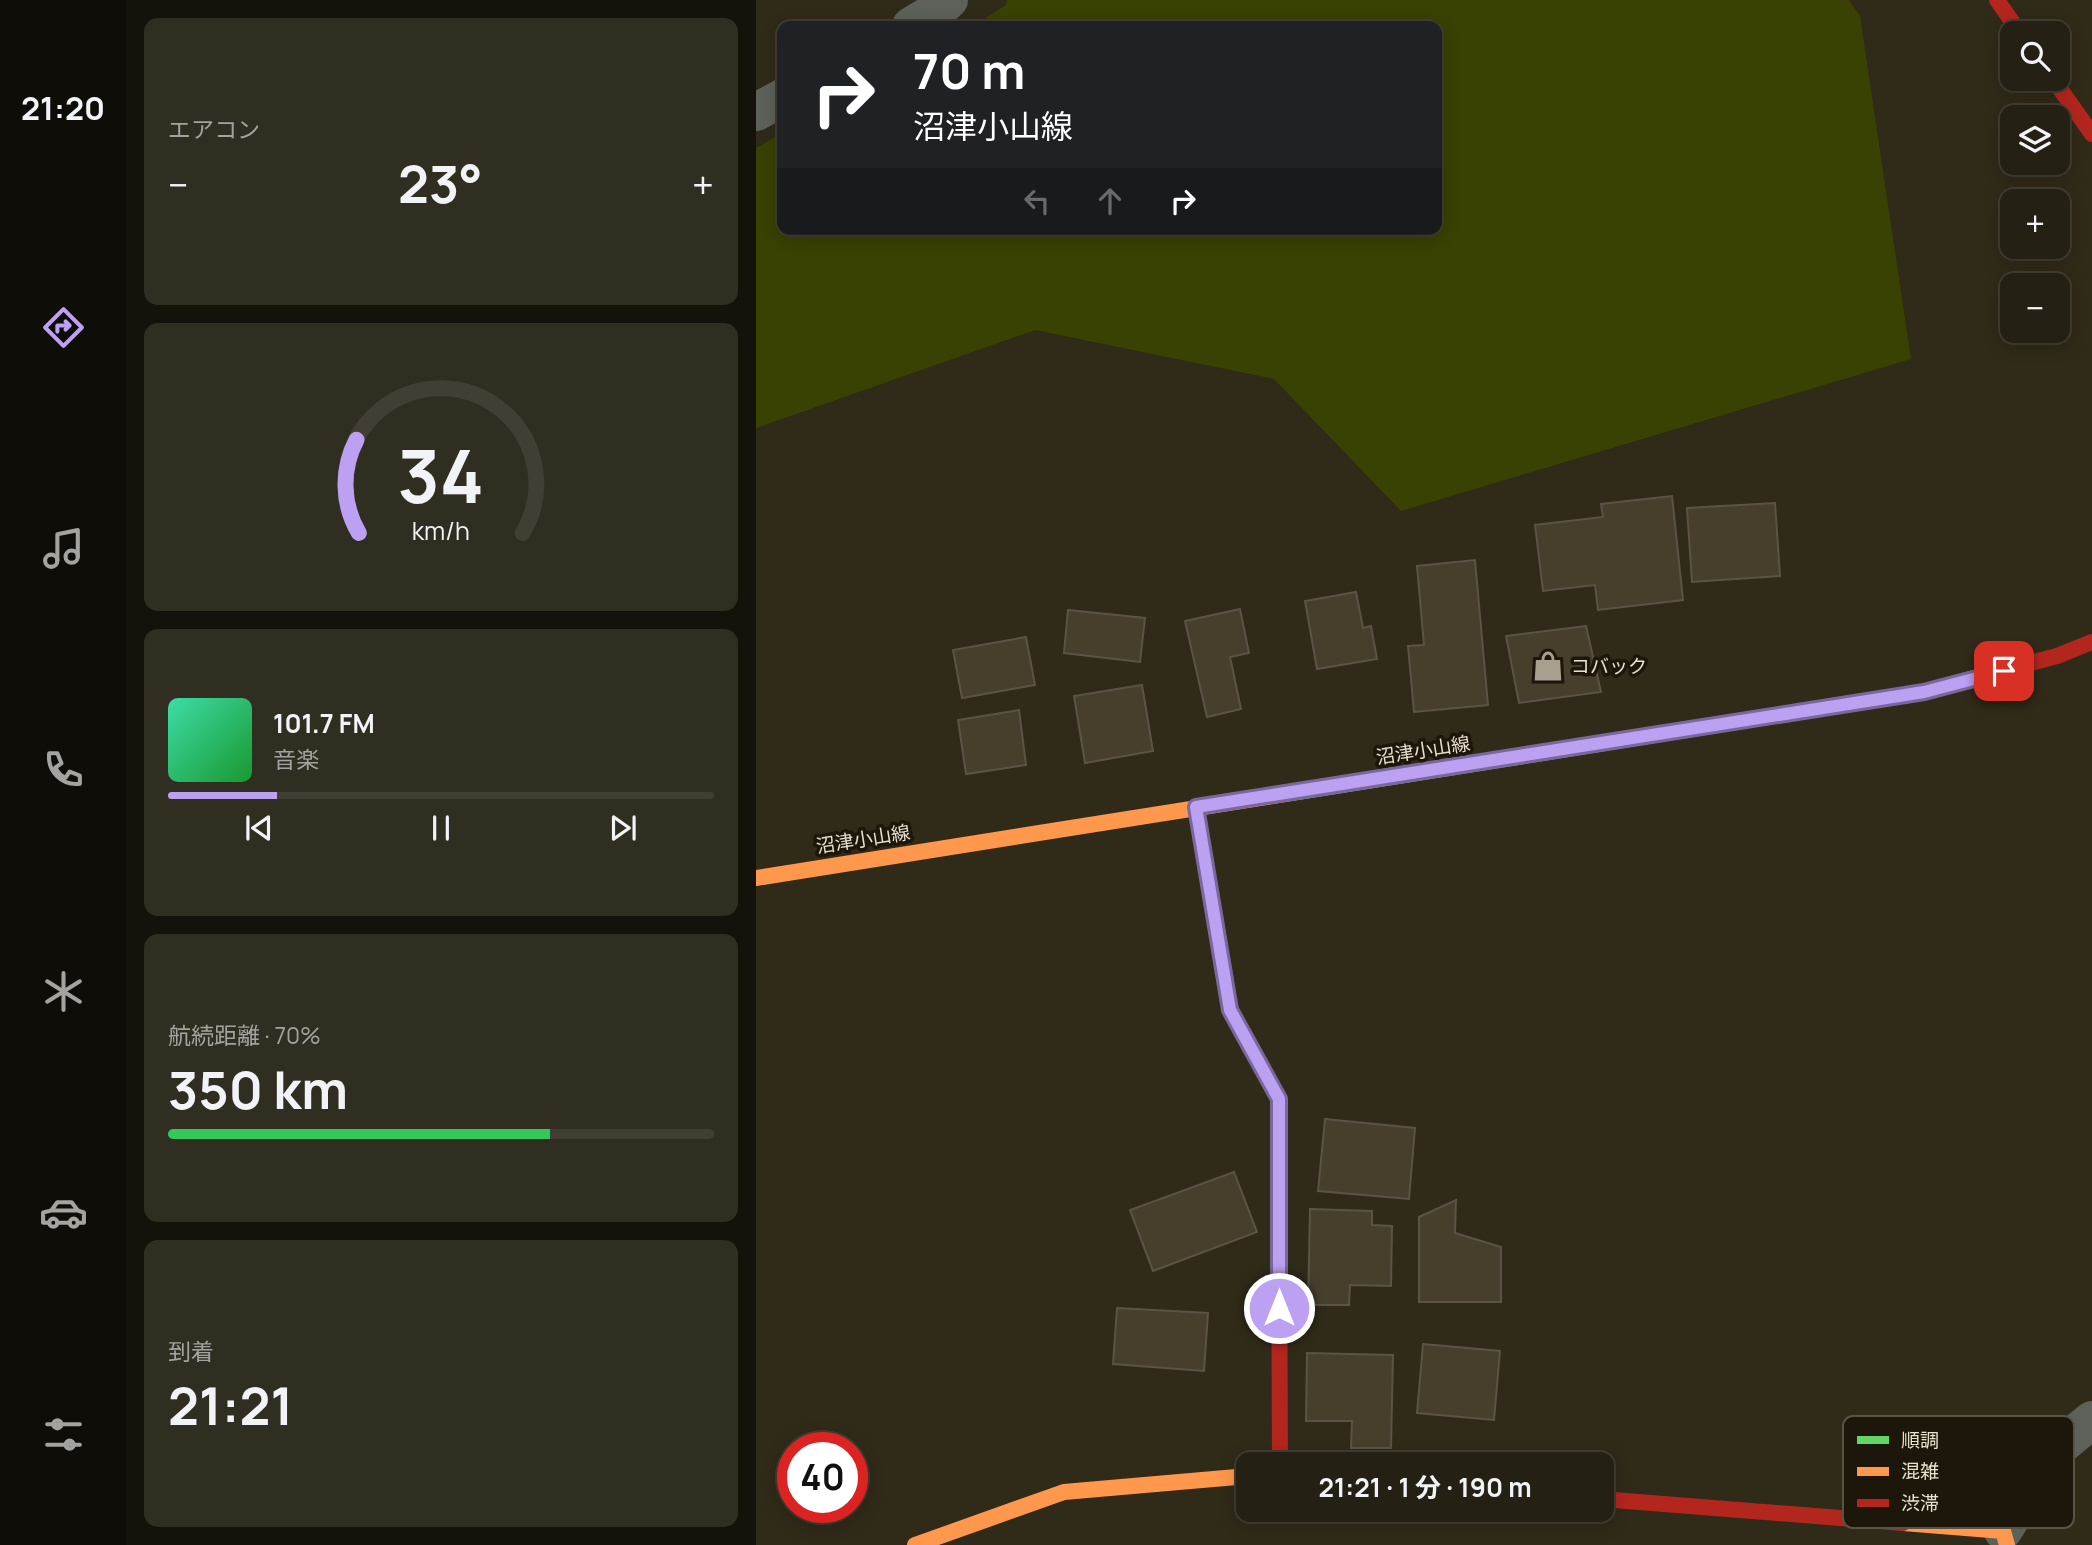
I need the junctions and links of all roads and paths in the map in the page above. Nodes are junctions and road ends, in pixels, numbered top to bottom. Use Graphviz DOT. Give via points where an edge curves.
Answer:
graph roads {
  1 [pos="948,0"];
  2 [pos="1997,0"];
  3 [pos="919,21"];
  4 [pos="2012,21"];
  5 [pos="2062,91"];
  6 [pos="777,100"];
  7 [pos="756,112"];
  8 [pos="2092,134"];
  9 [pos="2092,642"];
  10 [pos="1196,807"];
  11 [pos="756,878"];
  12 [pos="2092,1420"];
  13 [pos="2074,1435"];
  14 [pos="1280,1452"];
  15 [pos="1236,1477"];
  16 [pos="1614,1500"];
  17 [pos="1843,1522"];
  18 [pos="1901,1528"];
  19 [pos="2005,1538"];
  20 [pos="915,1545"];
  1 -- 3 [label="street"];
  2 -- 4 [label="street"];
  5 -- 8 [label="street"];
  6 -- 7 [label="street"];
  9 -- 10 [label="street, 沼津小山線" via="1924,692"];
  10 -- 11 [label="street, 沼津小山線"];
  10 -- 14 [label="street" via="1230,1010 1279,1099"];
  12 -- 13 [label="street"];
  15 -- 20 [label="street" via="1064,1492"];
  16 -- 17 [label="street"];
  18 -- 19 [label="street"];
}
